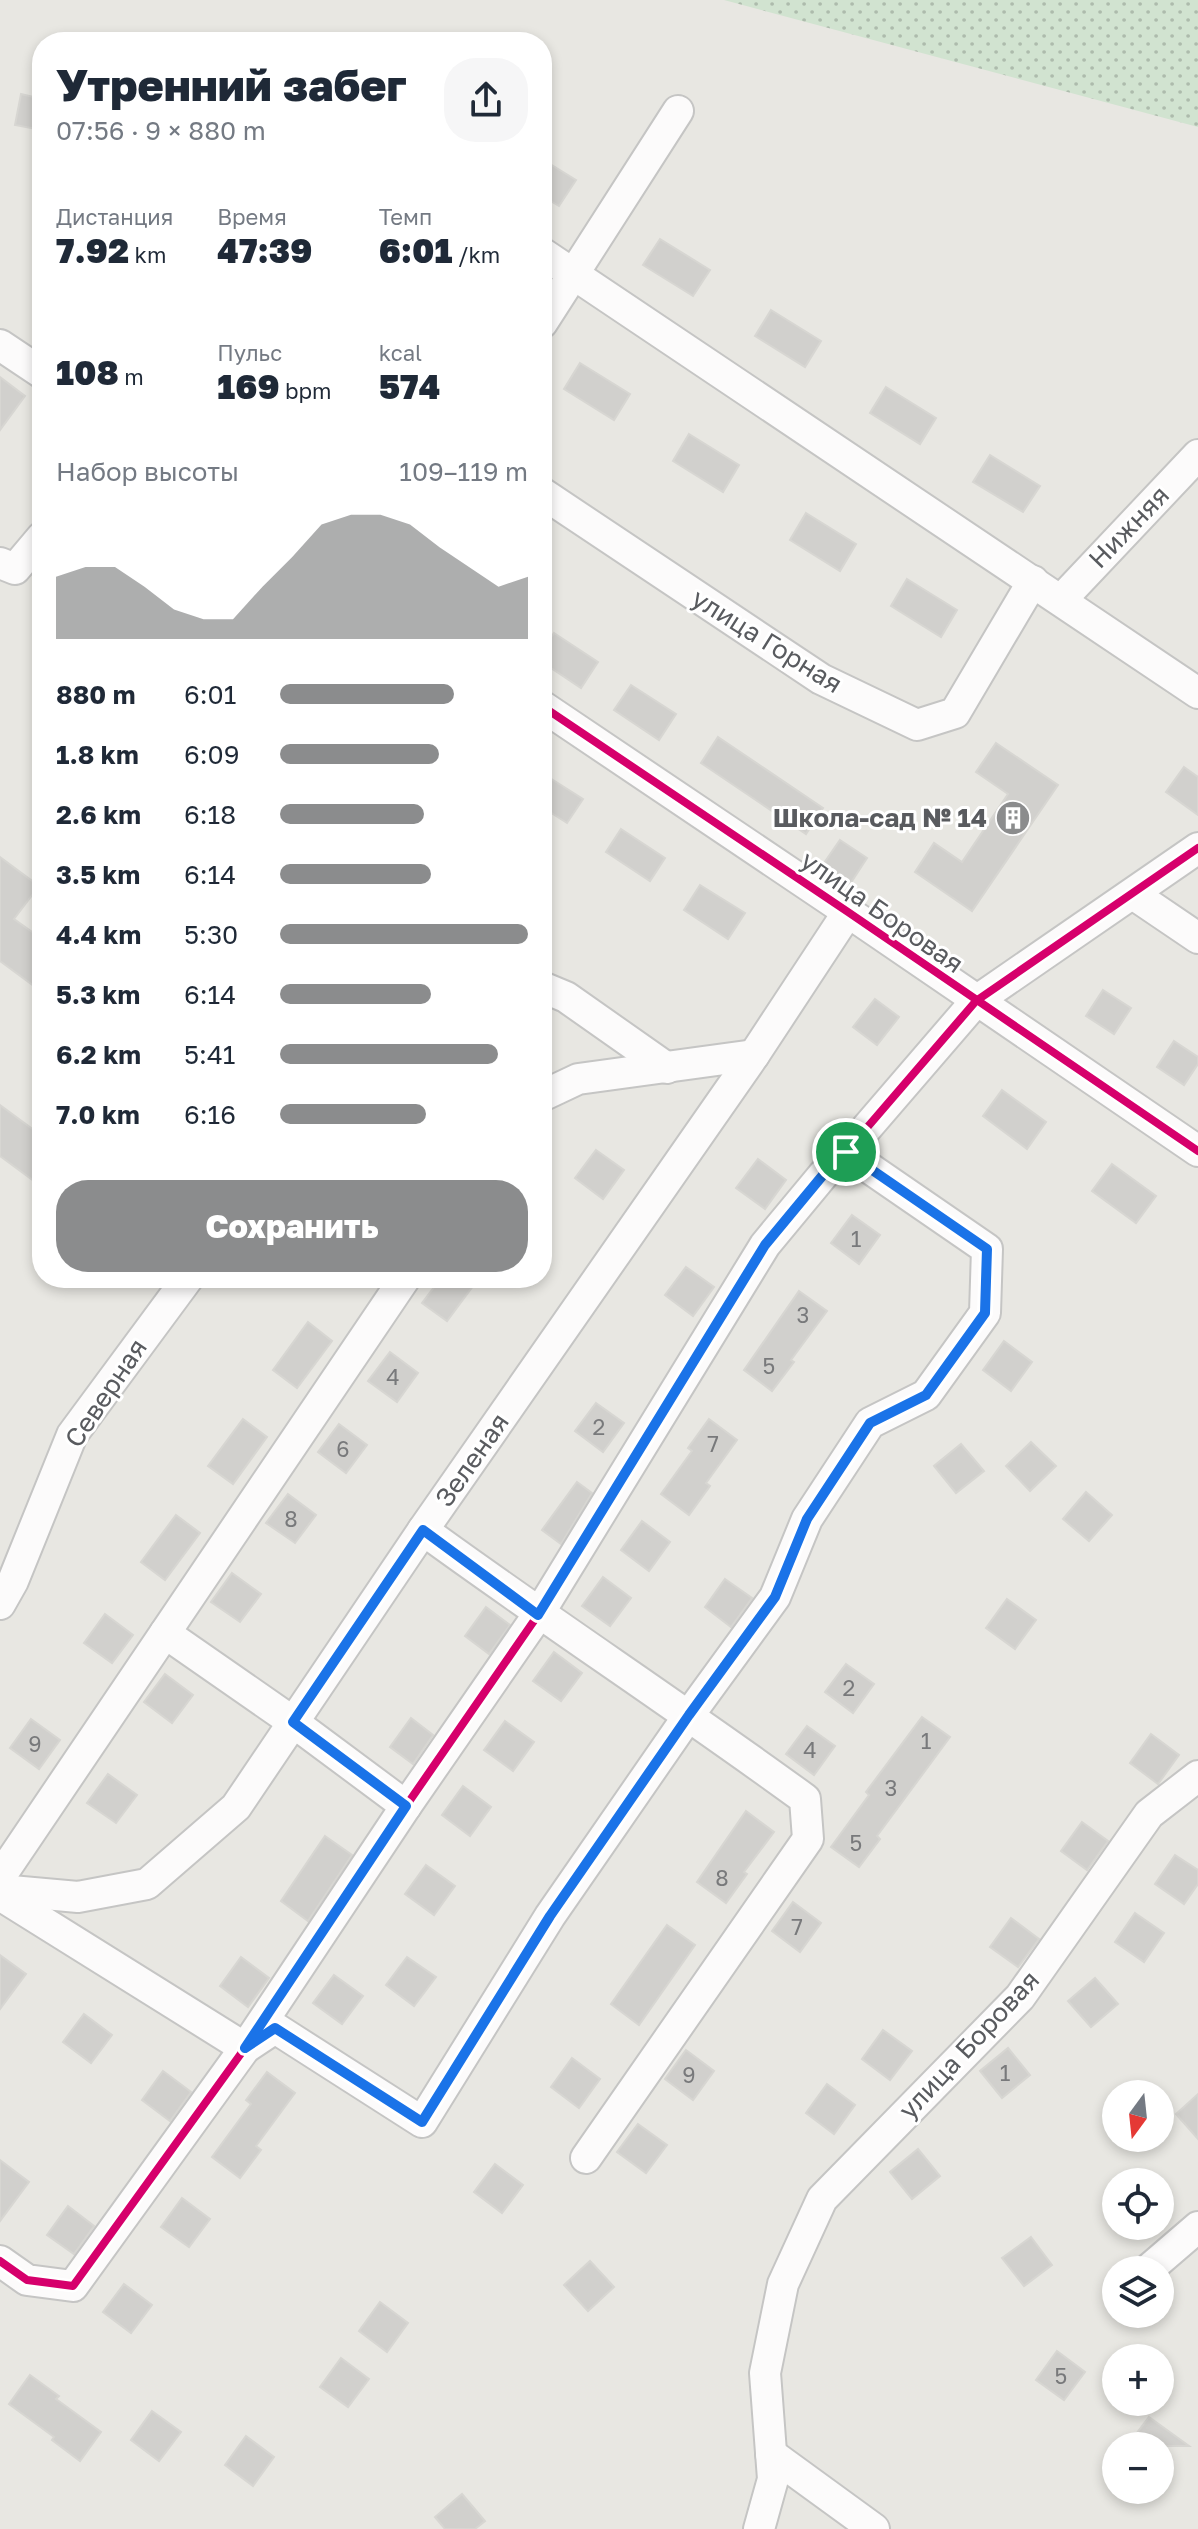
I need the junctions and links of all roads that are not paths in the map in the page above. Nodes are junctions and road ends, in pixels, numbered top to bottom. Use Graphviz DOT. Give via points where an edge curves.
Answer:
graph roads {
  1 [pos="678,111"];
  2 [pos="552,260"];
  3 [pos="572,273"];
  4 [pos="552,306"];
  5 [pos="0,345"];
  6 [pos="32,366"];
  7 [pos="1198,455"];
  8 [pos="552,500"];
  9 [pos="32,549"];
  10 [pos="0,563"];
  11 [pos="1033,581"];
  12 [pos="1061,600"];
  13 [pos="1198,693"];
  14 [pos="552,713"];
  15 [pos="1198,848"];
  16 [pos="1133,894"];
  17 [pos="848,912"];
  18 [pos="1198,938"];
  19 [pos="552,991"];
  20 [pos="976,1001"];
  21 [pos="754,1055"];
  22 [pos="667,1068"];
  23 [pos="552,1091"];
  24 [pos="1198,1151"];
  25 [pos="846,1152"];
  26 [pos="181,1288"];
  27 [pos="398,1288"];
  28 [pos="423,1530"];
  29 [pos="0,1604"];
  30 [pos="538,1615"];
  31 [pos="165,1633"];
  32 [pos="689,1715"];
  33 [pos="293,1722"];
  34 [pos="1198,1776"];
  35 [pos="406,1806"];
  36 [pos="0,1877"];
  37 [pos="0,1893"];
  38 [pos="245,2048"];
  39 [pos="586,2158"];
  40 [pos="1198,2227"];
  41 [pos="1164,2256"];
  42 [pos="0,2261"];
  43 [pos="771,2454"];
  44 [pos="759,2529"];
  45 [pos="874,2529"];
  1 -- 3 [label="street"];
  2 -- 3 [label="street"];
  3 -- 4 [label="street"];
  3 -- 11 [label="street"];
  5 -- 6 [label="street"];
  7 -- 12 [label="street, Нижняя"];
  8 -- 11 [label="street, улица Горная" via="821,679 917,725 955,713"];
  9 -- 10 [label="street" via="15,569"];
  11 -- 12 [label="street"];
  12 -- 13 [label="street"];
  14 -- 17 [label="street, улица Боровая"];
  15 -- 16 [label="street"];
  16 -- 18 [label="street"];
  16 -- 20 [label="street"];
  17 -- 20 [label="street, улица Боровая"];
  17 -- 21 [label="street, Зеленая"];
  19 -- 22 [label="street"];
  20 -- 24 [label="street, улица Боровая"];
  20 -- 25 [label="street"];
  21 -- 22 [label="street"];
  21 -- 28 [label="street, Зеленая"];
  22 -- 23 [label="street" via="578,1079"];
  25 -- 30 [label="street" via="765,1245"];
  25 -- 32 [label="street" via="987,1249 985,1313 926,1395 870,1423 807,1519 775,1597"];
  26 -- 29 [label="street, Северная" via="72,1435"];
  27 -- 31 [label="street"];
  28 -- 30 [label="street"];
  28 -- 33 [label="street, Зеленая"];
  30 -- 32 [label="street"];
  30 -- 35 [label="street"];
  31 -- 33 [label="street"];
  31 -- 36 [label="street"];
  32 -- 38 [label="street" via="550,1916 422,2122 275,2028"];
  32 -- 39 [label="street" via="805,1799 808,1839"];
  33 -- 35 [label="street"];
  33 -- 37 [label="street, Зеленая" via="236,1807 147,1884 78,1897"];
  34 -- 43 [label="street, улица Боровая" via="1149,1814 1020,1997 822,2199 783,2284 765,2373"];
  35 -- 38 [label="street"];
  37 -- 38 [label="street"];
  38 -- 42 [label="street" via="73,2286 27,2280"];
  40 -- 41 [label="street"];
  43 -- 44 [label="street, улица Боровая" via="773,2479"];
  43 -- 45 [label="street"];
}
